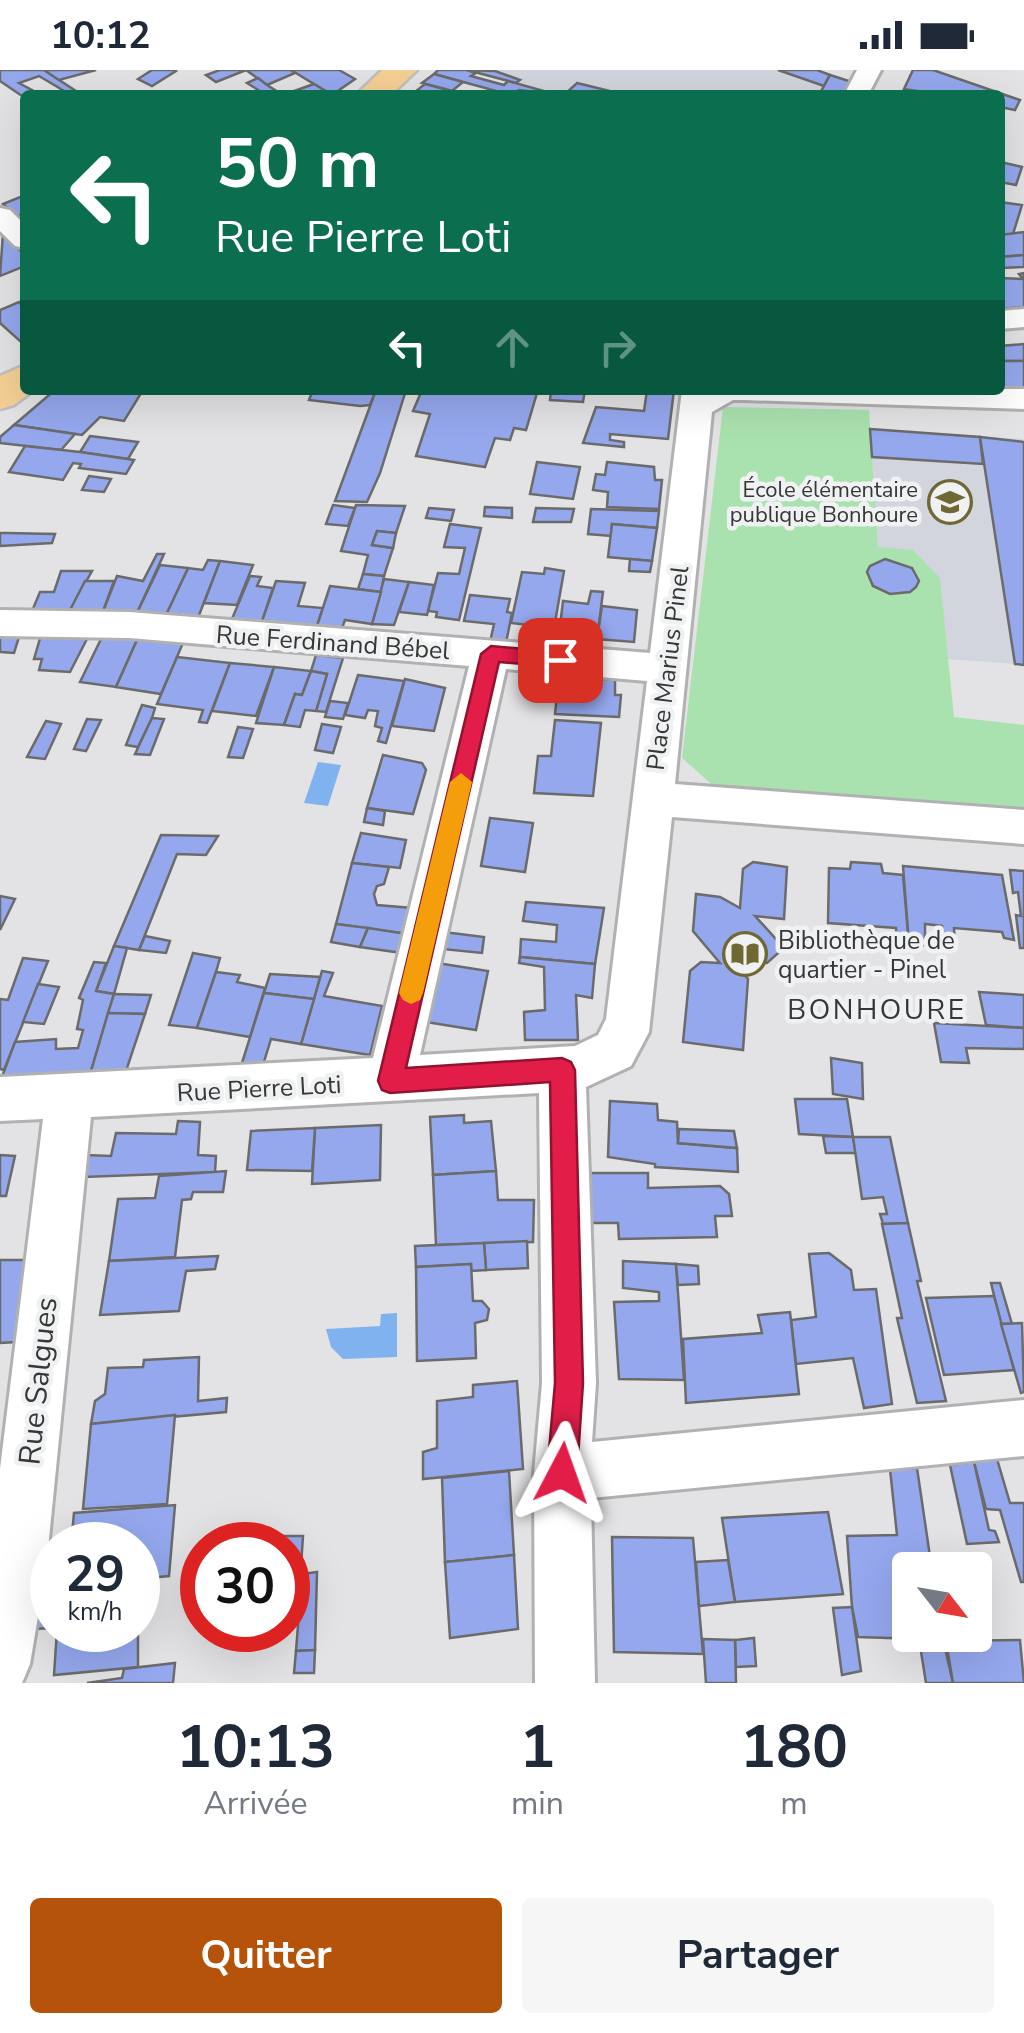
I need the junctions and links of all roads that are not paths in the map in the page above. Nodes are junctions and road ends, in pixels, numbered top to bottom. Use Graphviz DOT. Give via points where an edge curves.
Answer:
graph roads {
  1 [pos="401,70"];
  2 [pos="378,90"];
  3 [pos="0,216"];
  4 [pos="20,235"];
  5 [pos="20,380"];
  6 [pos="900,395"];
  7 [pos="0,396"];
  8 [pos="699,397"];
  9 [pos="1024,399"];
  10 [pos="0,623"];
  11 [pos="491,654"];
  12 [pos="666,668"];
  13 [pos="652,799"];
  14 [pos="1024,827"];
  15 [pos="562,1070"];
  16 [pos="390,1081"];
  17 [pos="70,1097"];
  18 [pos="0,1098"];
  19 [pos="1024,1428"];
  20 [pos="562,1473"];
  21 [pos="0,1664"];
  22 [pos="565,1683"];
  1 -- 2 [label="main road"];
  3 -- 4 [label="street"];
  5 -- 7 [label="main road"];
  6 -- 9 [label="street, Place Marius Pinel"];
  8 -- 12 [label="street, Place Marius Pinel"];
  10 -- 11 [label="street, Rue Ferdinand Bébel" via="129,626"];
  11 -- 12 [label="street, Rue Ferdinand Bébel"];
  11 -- 16 [label="street"];
  12 -- 13 [label="street, Place Marius Pinel"];
  13 -- 14 [label="street, Place Marius Pinel"];
  13 -- 15 [label="street, Rue Pierre Loti" via="626,1038 611,1056"];
  15 -- 16 [label="street, Rue Pierre Loti"];
  15 -- 20 [label="street" via="569,1383"];
  16 -- 17 [label="street, Rue Pierre Loti"];
  17 -- 18 [label="street, Rue Pierre Loti"];
  17 -- 21 [label="street, Rue Salgues" via="17,1569"];
  19 -- 20 [label="street"];
  20 -- 22 [label="street"];
}
